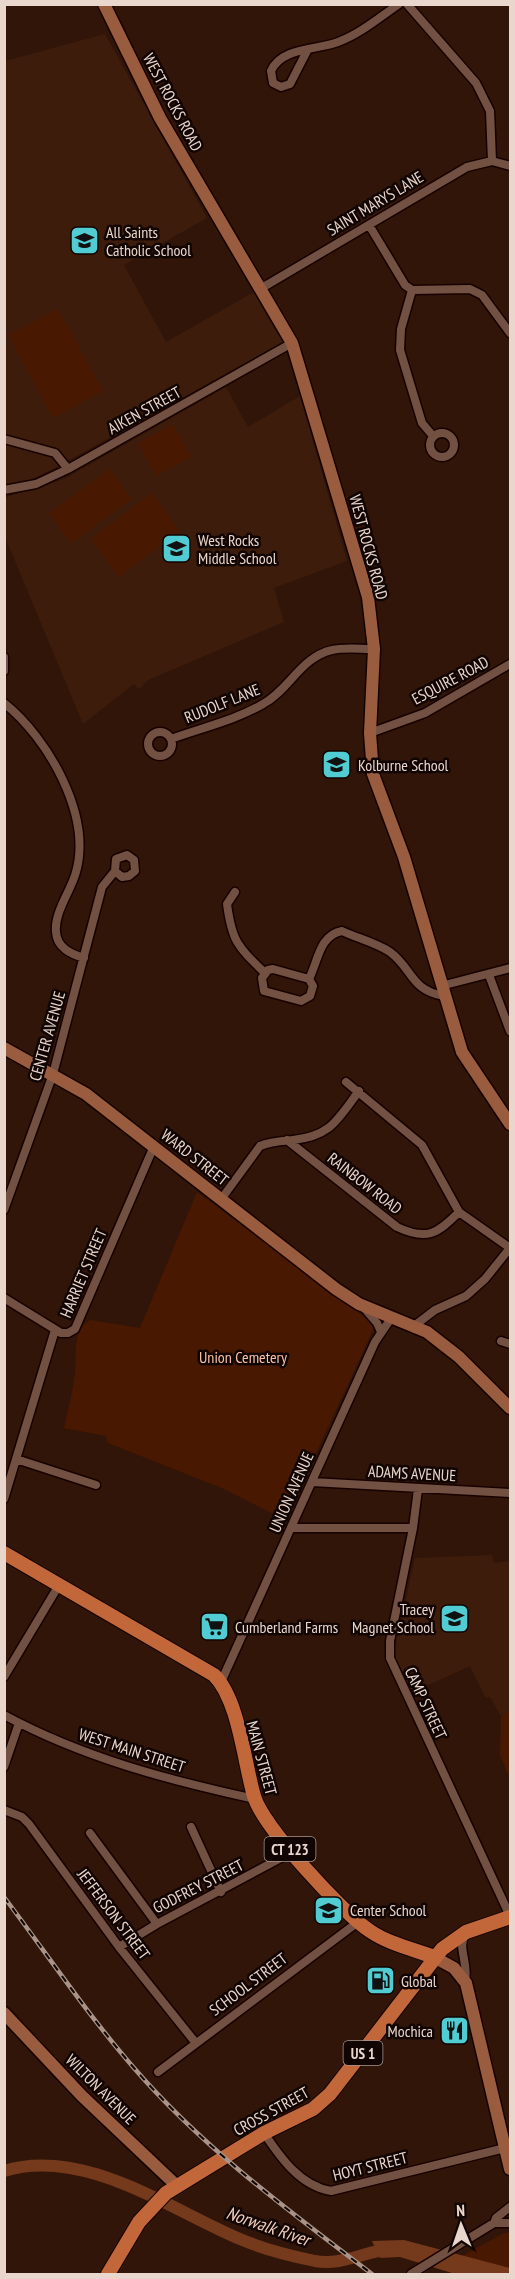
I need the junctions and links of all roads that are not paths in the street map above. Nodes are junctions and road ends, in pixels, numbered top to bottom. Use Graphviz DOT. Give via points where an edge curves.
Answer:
graph roads {
  1 [pos="104,4"];
  2 [pos="399,4"];
  3 [pos="407,4"];
  4 [pos="307,51"];
  5 [pos="492,161"];
  6 [pos="510,166"];
  7 [pos="369,225"];
  8 [pos="260,289"];
  9 [pos="412,290"];
  10 [pos="510,333"];
  11 [pos="292,343"];
  12 [pos="433,436"];
  13 [pos="4,439"];
  14 [pos="68,469"];
  15 [pos="4,490"];
  16 [pos="374,649"];
  17 [pos="4,657"];
  18 [pos="510,664"];
  19 [pos="4,671"];
  20 [pos="4,703"];
  21 [pos="370,733"];
  22 [pos="171,739"];
  23 [pos="115,871"];
  24 [pos="236,892"];
  25 [pos="84,958"];
  26 [pos="510,969"];
  27 [pos="265,973"];
  28 [pos="489,975"];
  29 [pos="309,979"];
  30 [pos="442,991"];
  31 [pos="510,1031"];
  32 [pos="4,1048"];
  33 [pos="53,1074"];
  34 [pos="346,1082"];
  35 [pos="359,1091"];
  36 [pos="510,1124"];
  37 [pos="287,1140"];
  38 [pos="154,1146"];
  39 [pos="222,1198"];
  40 [pos="4,1210"];
  41 [pos="459,1212"];
  42 [pos="510,1248"];
  43 [pos="4,1298"];
  44 [pos="359,1304"];
  45 [pos="392,1317"];
  46 [pos="414,1326"];
  47 [pos="55,1330"];
  48 [pos="381,1332"];
  49 [pos="501,1341"];
  50 [pos="510,1344"];
  51 [pos="510,1408"];
  52 [pos="16,1460"];
  53 [pos="312,1482"];
  54 [pos="96,1485"];
  55 [pos="418,1489"];
  56 [pos="510,1493"];
  57 [pos="4,1499"];
  58 [pos="291,1528"];
  59 [pos="413,1528"];
  60 [pos="4,1553"];
  61 [pos="59,1584"];
  62 [pos="4,1677"];
  63 [pos="221,1682"];
  64 [pos="4,1715"];
  65 [pos="19,1723"];
  66 [pos="4,1767"];
  67 [pos="255,1799"];
  68 [pos="4,1810"];
  69 [pos="191,1827"];
  70 [pos="90,1833"];
  71 [pos="292,1852"];
  72 [pos="221,1892"];
  73 [pos="510,1916"];
  74 [pos="358,1922"];
  75 [pos="157,1924"];
  76 [pos="466,1932"];
  77 [pos="119,1947"];
  78 [pos="434,1957"];
  79 [pos="465,1980"];
  80 [pos="4,2013"];
  81 [pos="195,2042"];
  82 [pos="158,2072"];
  83 [pos="264,2133"];
  84 [pos="505,2148"];
  85 [pos="510,2169"];
  86 [pos="172,2189"];
  87 [pos="510,2207"];
  88 [pos="494,2223"];
  89 [pos="510,2223"];
  90 [pos="108,2274"];
  91 [pos="411,2274"];
  1 -- 8 [label="main road, WEST ROCKS ROAD" via="160,118"];
  2 -- 4 [label="street" via="351,37"];
  3 -- 5 [label="street" via="476,83 490,111"];
  4 -- 4 [label="street" via="295,52 276,62 270,71 273,83 281,87 290,84"];
  5 -- 6 [label="street"];
  5 -- 7 [label="street, SAINT MARYS LANE" via="444,178"];
  7 -- 8 [label="street, SAINT MARYS LANE"];
  7 -- 9 [label="street" via="405,285"];
  8 -- 11 [label="main road, WEST ROCKS ROAD"];
  9 -- 10 [label="street" via="470,289 482,295"];
  9 -- 12 [label="street" via="401,329 400,350 422,423"];
  11 -- 14 [label="street, AIKEN STREET"];
  11 -- 16 [label="main road, WEST ROCKS ROAD" via="368,597"];
  13 -- 14 [label="street" via="55,453"];
  14 -- 15 [label="street, AIKEN STREET" via="36,484"];
  16 -- 21 [label="main road, WEST ROCKS ROAD"];
  16 -- 22 [label="street, RUDOLF LANE" via="322,653 260,706"];
  17 -- 19 [label="street"];
  18 -- 21 [label="street, ESQUIRE ROAD" via="425,713"];
  20 -- 25 [label="street" via="20,716 36,738 70,794 80,837 80,856 55,928 58,943 70,954"];
  21 -- 30 [label="main road, WEST ROCKS ROAD" via="373,774 433,948"];
  23 -- 25 [label="street, CENTER AVENUE" via="102,887"];
  24 -- 27 [label="street" via="227,904 231,933"];
  25 -- 33 [label="street, CENTER AVENUE"];
  26 -- 28 [label="street"];
  27 -- 29 [label="street" via="273,969"];
  27 -- 29 [label="street" via="261,983 264,991 301,1001 313,992"];
  28 -- 30 [label="street"];
  28 -- 31 [label="street"];
  29 -- 30 [label="street" via="319,949 335,932 342,931 390,952 417,986 430,993"];
  30 -- 36 [label="main road, WEST ROCKS ROAD" via="462,1052"];
  32 -- 33 [label="main road, WARD STREET"];
  33 -- 38 [label="main road, WARD STREET"];
  33 -- 40 [label="street, CENTER AVENUE"];
  34 -- 35 [label="street"];
  35 -- 37 [label="street" via="323,1133"];
  35 -- 41 [label="street" via="422,1145"];
  37 -- 39 [label="street" via="260,1146"];
  37 -- 41 [label="street, RAINBOW ROAD" via="408,1232 432,1234"];
  38 -- 39 [label="main road, WARD STREET"];
  38 -- 47 [label="street, HARRIET STREET" via="77,1327 68,1333"];
  39 -- 44 [label="main road, WARD STREET"];
  41 -- 42 [label="street"];
  42 -- 46 [label="street" via="466,1296 435,1310"];
  43 -- 47 [label="street"];
  44 -- 45 [label="main road, WARD STREET"];
  44 -- 48 [label="street, WARD STREET"];
  45 -- 46 [label="main road, WARD STREET"];
  45 -- 48 [label="street, UNION AVENUE"];
  46 -- 51 [label="main road, WARD STREET" via="459,1357"];
  47 -- 52 [label="street, HARRIET STREET"];
  48 -- 53 [label="street, UNION AVENUE"];
  49 -- 50 [label="street"];
  52 -- 54 [label="street"];
  52 -- 57 [label="street, HARRIET STREET"];
  53 -- 55 [label="street, ADAMS AVENUE"];
  53 -- 58 [label="street, UNION AVENUE"];
  55 -- 56 [label="street, ADAMS AVENUE"];
  55 -- 59 [label="street, CAMP STREET"];
  58 -- 59 [label="street"];
  58 -- 63 [label="street, UNION AVENUE"];
  59 -- 73 [label="street, CAMP STREET" via="390,1658"];
  60 -- 61 [label="main road, MAIN STREET / CT 123"];
  61 -- 62 [label="street"];
  61 -- 63 [label="main road, MAIN STREET / CT 123" via="197,1663"];
  63 -- 67 [label="main road, MAIN STREET / CT 123" via="232,1708"];
  64 -- 65 [label="street, WEST MAIN STREET"];
  65 -- 66 [label="street"];
  65 -- 67 [label="street, WEST MAIN STREET" via="96,1758 165,1779"];
  67 -- 71 [label="main road, MAIN STREET / CT 123" via="266,1822"];
  68 -- 77 [label="street, JEFFERSON STREET" via="26,1820"];
  69 -- 72 [label="street"];
  70 -- 75 [label="street"];
  71 -- 72 [label="street, GODFREY STREET"];
  71 -- 74 [label="main road, MAIN STREET / CT 123"];
  72 -- 75 [label="street, GODFREY STREET"];
  73 -- 76 [label="main road, US 1"];
  74 -- 78 [label="main road, MAIN STREET / CT 123" via="383,1939"];
  74 -- 81 [label="street, SCHOOL STREET"];
  75 -- 77 [label="street, GODFREY STREET"];
  76 -- 78 [label="main road, US 1"];
  76 -- 79 [label="street" via="462,1941"];
  77 -- 81 [label="street, JEFFERSON STREET"];
  78 -- 79 [label="main road, MAIN STREET" via="454,1968"];
  78 -- 83 [label="main road, CROSS STREET / US 1" via="330,2094 308,2111"];
  79 -- 84 [label="main road"];
  80 -- 86 [label="main road, WILTON AVENUE"];
  81 -- 82 [label="street, SCHOOL STREET"];
  83 -- 84 [label="street, HOYT STREET" via="289,2167 331,2191"];
  83 -- 86 [label="main road, CROSS STREET / US 1"];
  84 -- 85 [label="main road"];
  86 -- 90 [label="main road, CROSS STREET / US 1" via="140,2222"];
  87 -- 88 [label="street"];
  88 -- 89 [label="street"];
  88 -- 91 [label="street"];
}
